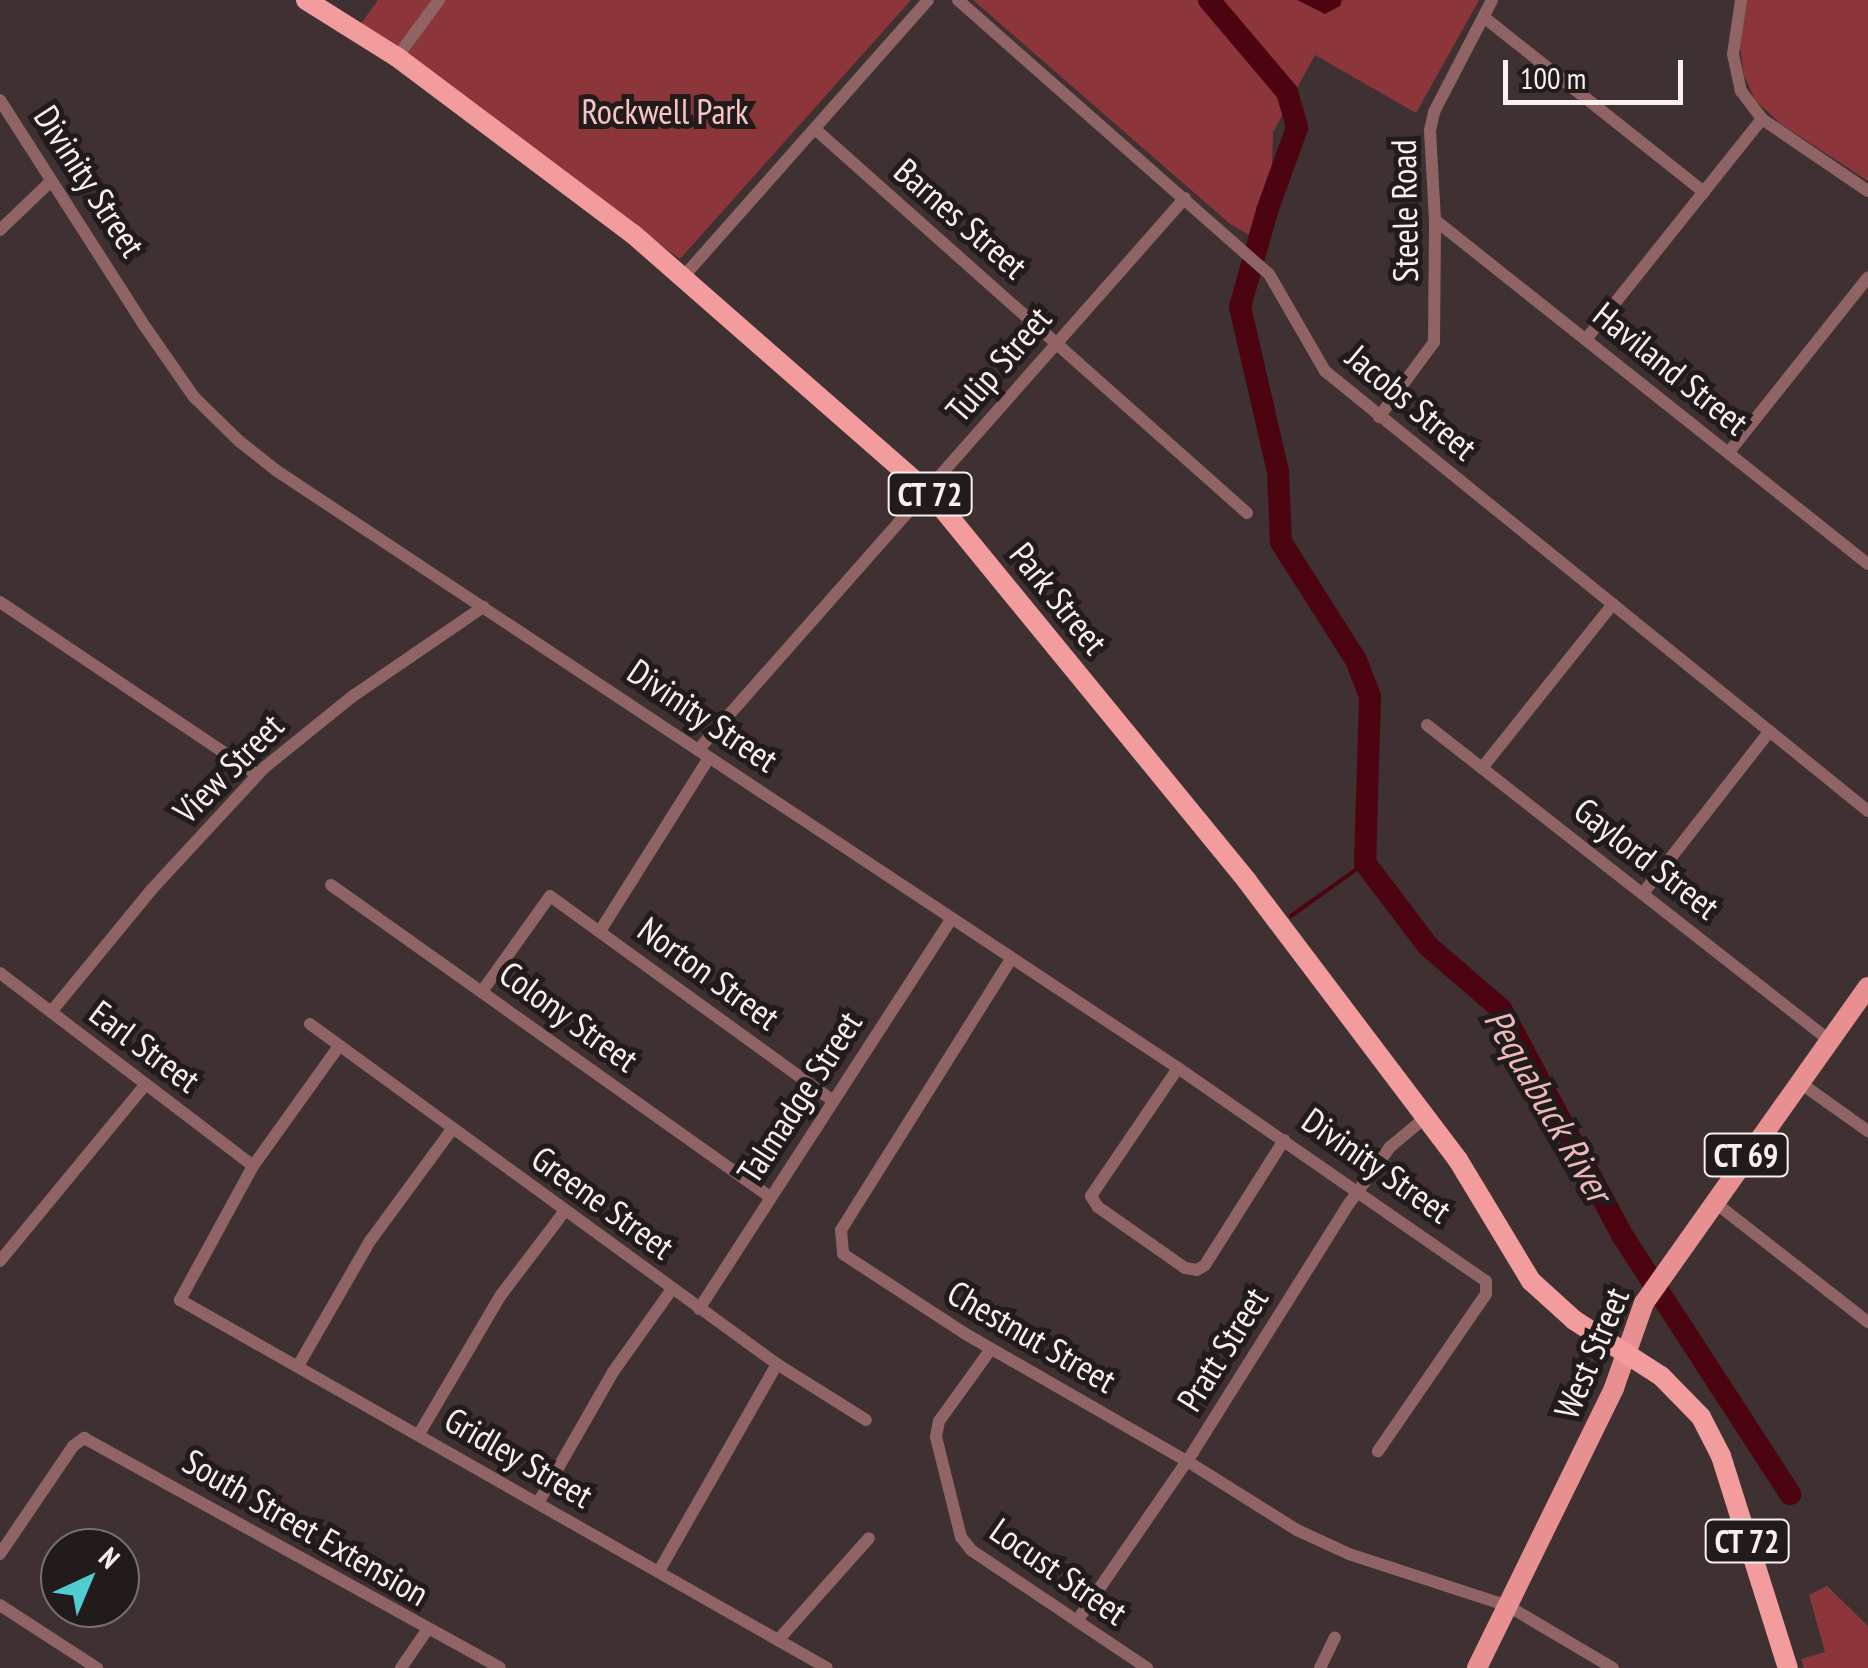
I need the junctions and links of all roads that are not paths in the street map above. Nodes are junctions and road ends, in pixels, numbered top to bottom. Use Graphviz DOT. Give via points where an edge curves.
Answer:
graph roads {
  1 [pos="306,0"];
  2 [pos="439,0"];
  3 [pos="928,0"];
  4 [pos="958,0"];
  5 [pos="1741,0"];
  6 [pos="1489,6"];
  7 [pos="397,57"];
  8 [pos="0,100"];
  9 [pos="1762,120"];
  10 [pos="814,129"];
  11 [pos="50,182"];
  12 [pos="1868,191"];
  13 [pos="1704,192"];
  14 [pos="1186,198"];
  15 [pos="1435,220"];
  16 [pos="0,230"];
  17 [pos="684,276"];
  18 [pos="1868,277"];
  19 [pos="1587,338"];
  20 [pos="1056,343"];
  21 [pos="1379,417"];
  22 [pos="1729,452"];
  23 [pos="927,492"];
  24 [pos="1247,513"];
  25 [pos="1868,564"];
  26 [pos="0,602"];
  27 [pos="1613,604"];
  28 [pos="483,607"];
  29 [pos="1427,725"];
  30 [pos="1770,732"];
  31 [pos="703,754"];
  32 [pos="1482,768"];
  33 [pos="257,775"];
  34 [pos="1868,811"];
  35 [pos="331,885"];
  36 [pos="1644,892"];
  37 [pos="951,919"];
  38 [pos="600,930"];
  39 [pos="1012,959"];
  40 [pos="2,978"];
  41 [pos="1868,987"];
  42 [pos="483,990"];
  43 [pos="52,1012"];
  44 [pos="310,1024"];
  45 [pos="1829,1040"];
  46 [pos="339,1046"];
  47 [pos="1178,1068"];
  48 [pos="1799,1082"];
  49 [pos="146,1084"];
  50 [pos="832,1100"];
  51 [pos="1426,1117"];
  52 [pos="453,1128"];
  53 [pos="1868,1130"];
  54 [pos="1284,1140"];
  55 [pos="253,1166"];
  56 [pos="1358,1192"];
  57 [pos="770,1197"];
  58 [pos="1713,1200"];
  59 [pos="564,1212"];
  60 [pos="0,1261"];
  61 [pos="672,1289"];
  62 [pos="699,1309"];
  63 [pos="1868,1322"];
  64 [pos="990,1349"];
  65 [pos="1626,1351"];
  66 [pos="776,1364"];
  67 [pos="298,1366"];
  68 [pos="866,1420"];
  69 [pos="418,1434"];
  70 [pos="1378,1451"];
  71 [pos="1187,1461"];
  72 [pos="538,1503"];
  73 [pos="869,1538"];
  74 [pos="0,1554"];
  75 [pos="659,1571"];
  76 [pos="0,1605"];
  77 [pos="1508,1606"];
  78 [pos="1077,1620"];
  79 [pos="427,1630"];
  80 [pos="1335,1637"];
  81 [pos="779,1638"];
  82 [pos="98,1668"];
  83 [pos="401,1668"];
  84 [pos="500,1668"];
  85 [pos="827,1668"];
  86 [pos="1148,1668"];
  87 [pos="1320,1668"];
  88 [pos="1477,1668"];
  89 [pos="1613,1668"];
  90 [pos="1788,1668"];
  1 -- 7 [label="highway, Park Street / CT 72"];
  2 -- 7 [label="street"];
  3 -- 10 [label="street"];
  4 -- 14 [label="street, Jacobs Street"];
  5 -- 9 [label="street" via="1735,74"];
  6 -- 13 [label="street"];
  6 -- 15 [label="street, Steele Road" via="1434,112"];
  7 -- 17 [label="highway, Park Street / CT 72"];
  8 -- 11 [label="street, Divinity Street"];
  9 -- 12 [label="street"];
  9 -- 13 [label="street"];
  10 -- 17 [label="street"];
  10 -- 20 [label="street, Barnes Street"];
  11 -- 16 [label="street"];
  11 -- 28 [label="street, Divinity Street" via="194,396 239,442"];
  13 -- 19 [label="street"];
  14 -- 20 [label="street, Tulip Street"];
  14 -- 21 [label="street, Jacobs Street" via="1269,274 1324,372"];
  15 -- 19 [label="street, Haviland Street"];
  15 -- 21 [label="street, Steele Road" via="1434,342"];
  17 -- 23 [label="highway, Park Street / CT 72"];
  18 -- 22 [label="street"];
  19 -- 22 [label="street, Haviland Street"];
  20 -- 23 [label="street, Tulip Street"];
  20 -- 24 [label="street, Barnes Street"];
  21 -- 27 [label="street, Jacobs Street"];
  22 -- 25 [label="street, Haviland Street"];
  23 -- 31 [label="street, Tulip Street"];
  23 -- 51 [label="highway, Park Street / CT 72" via="1247,881"];
  26 -- 33 [label="street"];
  27 -- 30 [label="street, Jacobs Street"];
  27 -- 32 [label="street"];
  28 -- 31 [label="street, Divinity Street"];
  28 -- 33 [label="street, View Street" via="323,718"];
  29 -- 32 [label="street, Gaylord Street"];
  30 -- 34 [label="street, Jacobs Street"];
  30 -- 36 [label="street"];
  31 -- 37 [label="street, Divinity Street"];
  31 -- 38 [label="street, Tulip Street"];
  32 -- 36 [label="street, Gaylord Street"];
  33 -- 43 [label="street, View Street"];
  35 -- 42 [label="street, Colony Street"];
  36 -- 45 [label="street, Gaylord Street"];
  37 -- 39 [label="street, Divinity Street"];
  37 -- 50 [label="street, Talmadge Street"];
  38 -- 42 [label="street, Norton Street" via="550,896"];
  38 -- 50 [label="street, Norton Street"];
  39 -- 47 [label="street, Divinity Street"];
  39 -- 64 [label="street, Chestnut Street" via="841,1230 838,1246 851,1263"];
  40 -- 43 [label="street, Earl Street"];
  41 -- 45 [label="main road, West Street / CT 69"];
  42 -- 57 [label="street, Colony Street"];
  43 -- 49 [label="street, Earl Street"];
  44 -- 46 [label="street, Greene Street"];
  45 -- 48 [label="main road, West Street / CT 69"];
  46 -- 52 [label="street, Greene Street"];
  46 -- 55 [label="street"];
  47 -- 54 [label="street, Divinity Street"];
  47 -- 54 [label="street" via="1091,1196 1185,1268 1206,1265"];
  48 -- 53 [label="street"];
  48 -- 58 [label="main road, West Street / CT 69"];
  49 -- 55 [label="street, Earl Street"];
  49 -- 60 [label="street"];
  50 -- 57 [label="street, Talmadge Street"];
  51 -- 56 [label="street, Pratt Street" via="1398,1138"];
  51 -- 65 [label="highway, Park Street / CT 72" via="1538,1288 1574,1320"];
  52 -- 59 [label="street, Greene Street"];
  52 -- 67 [label="street" via="370,1241"];
  54 -- 56 [label="street, Divinity Street"];
  55 -- 67 [label="street, Gridley Street" via="180,1300"];
  56 -- 70 [label="street, Divinity Street" via="1480,1275 1488,1291"];
  56 -- 71 [label="street, Pratt Street"];
  57 -- 62 [label="street, Talmadge Street"];
  58 -- 63 [label="street"];
  58 -- 65 [label="main road, West Street / CT 69" via="1646,1299"];
  59 -- 61 [label="street, Greene Street"];
  59 -- 69 [label="street" via="501,1295"];
  61 -- 62 [label="street, Greene Street"];
  61 -- 72 [label="street" via="613,1372"];
  62 -- 66 [label="street, Greene Street"];
  64 -- 71 [label="street, Chestnut Street"];
  64 -- 78 [label="street, Locust Street" via="939,1421 936,1437 961,1537"];
  65 -- 77 [label="main road, West Street / CT 69"];
  65 -- 90 [label="highway, CT 72" via="1680,1392 1717,1446"];
  66 -- 68 [label="street, Greene Street"];
  66 -- 75 [label="street"];
  67 -- 69 [label="street, Gridley Street"];
  69 -- 72 [label="street, Gridley Street"];
  71 -- 77 [label="street, Chestnut Street" via="1297,1530 1349,1554"];
  71 -- 78 [label="street, Pratt Street"];
  72 -- 75 [label="street, Gridley Street"];
  73 -- 81 [label="street"];
  74 -- 79 [label="street, South Street Extension" via="84,1438"];
  75 -- 81 [label="street, Gridley Street"];
  76 -- 82 [label="street"];
  77 -- 88 [label="main road, West Street / CT 69"];
  77 -- 89 [label="street, Chestnut Street"];
  78 -- 86 [label="street, Locust Street"];
  79 -- 83 [label="street"];
  79 -- 84 [label="street, South Street Extension"];
  80 -- 87 [label="street"];
  81 -- 85 [label="street, Gridley Street"];
}
